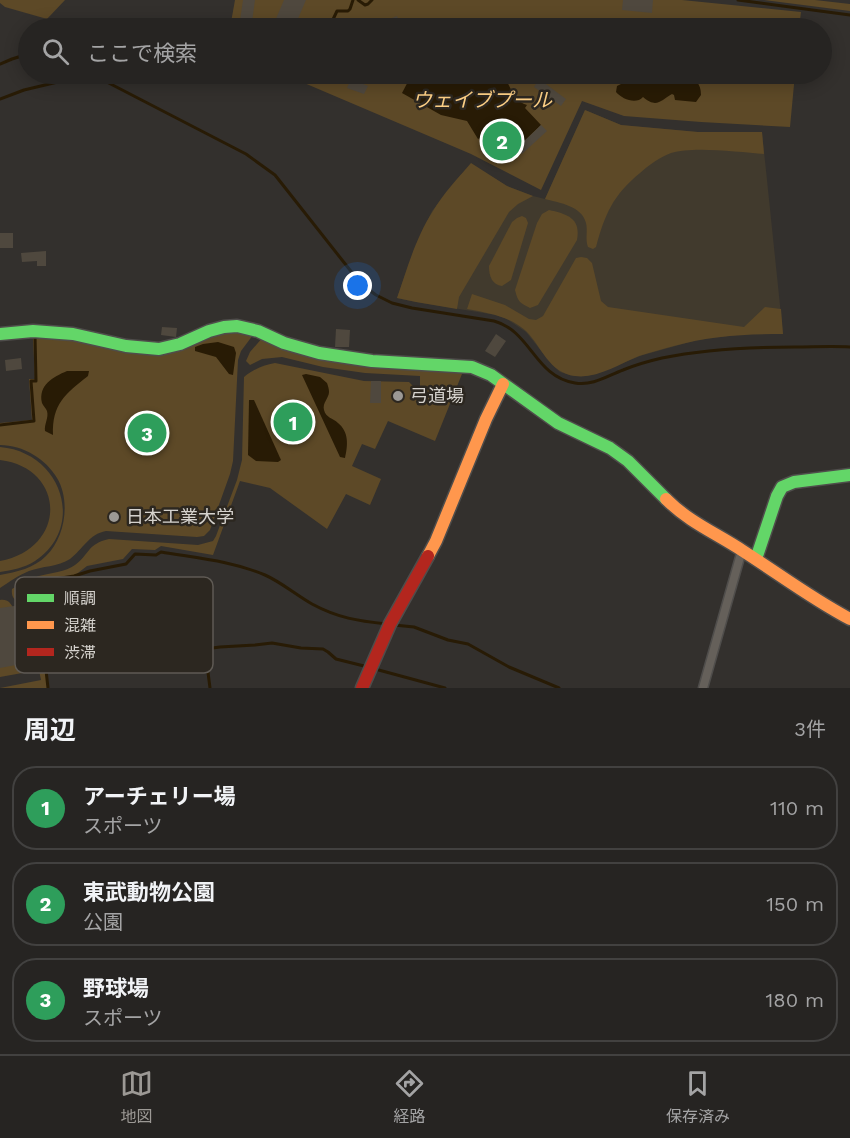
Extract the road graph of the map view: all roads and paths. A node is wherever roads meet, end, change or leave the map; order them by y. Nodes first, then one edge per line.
1 (0, 334) edge
2 (503, 384) junction
3 (850, 475) edge
4 (742, 550) junction
5 (756, 559) junction
6 (850, 619) edge
7 (362, 688) edge
8 (703, 688) edge

1 - 2 street
2 - 4 street
2 - 7 street
3 - 5 street
4 - 5 street
4 - 8 street
5 - 6 street

